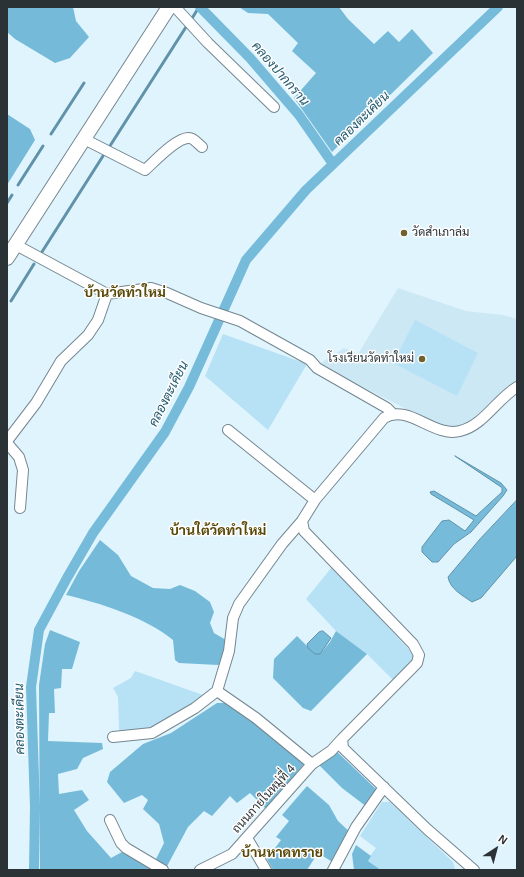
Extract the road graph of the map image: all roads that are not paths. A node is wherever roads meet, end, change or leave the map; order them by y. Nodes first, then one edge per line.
1 (168, 7) edge
2 (175, 7) edge
3 (274, 107) dead end
4 (84, 139) junction
5 (202, 147) dead end
6 (16, 245) junction
7 (7, 258) edge
8 (107, 294) junction
9 (517, 387) edge
10 (392, 413) junction
11 (228, 430) dead end
12 (7, 442) edge
13 (315, 500) junction
14 (20, 508) dead end
15 (302, 521) junction
16 (217, 691) junction
17 (113, 737) dead end
18 (342, 739) junction
19 (312, 764) junction
20 (384, 787) junction
21 (110, 820) dead end
22 (247, 838) junction
23 (163, 870) edge
24 (200, 870) edge
25 (266, 870) edge
26 (333, 870) edge
27 (474, 870) edge

1 - 4 main road
2 - 3 street
4 - 5 street
4 - 6 main road
6 - 7 main road
6 - 8 street
8 - 10 street
8 - 12 street
9 - 10 street
10 - 13 street
11 - 13 street
12 - 14 street
13 - 15 street
15 - 16 street
15 - 18 street, ถนนภายในหมู่ที่ 4
16 - 17 street
16 - 19 street
18 - 19 street, ถนนภายในหมู่ที่ 4
18 - 20 street
19 - 22 street, ถนนภายในหมู่ที่ 4
20 - 26 street
20 - 27 street
21 - 23 street
22 - 24 street, ถนนภายในหมู่ที่ 4
22 - 25 street

